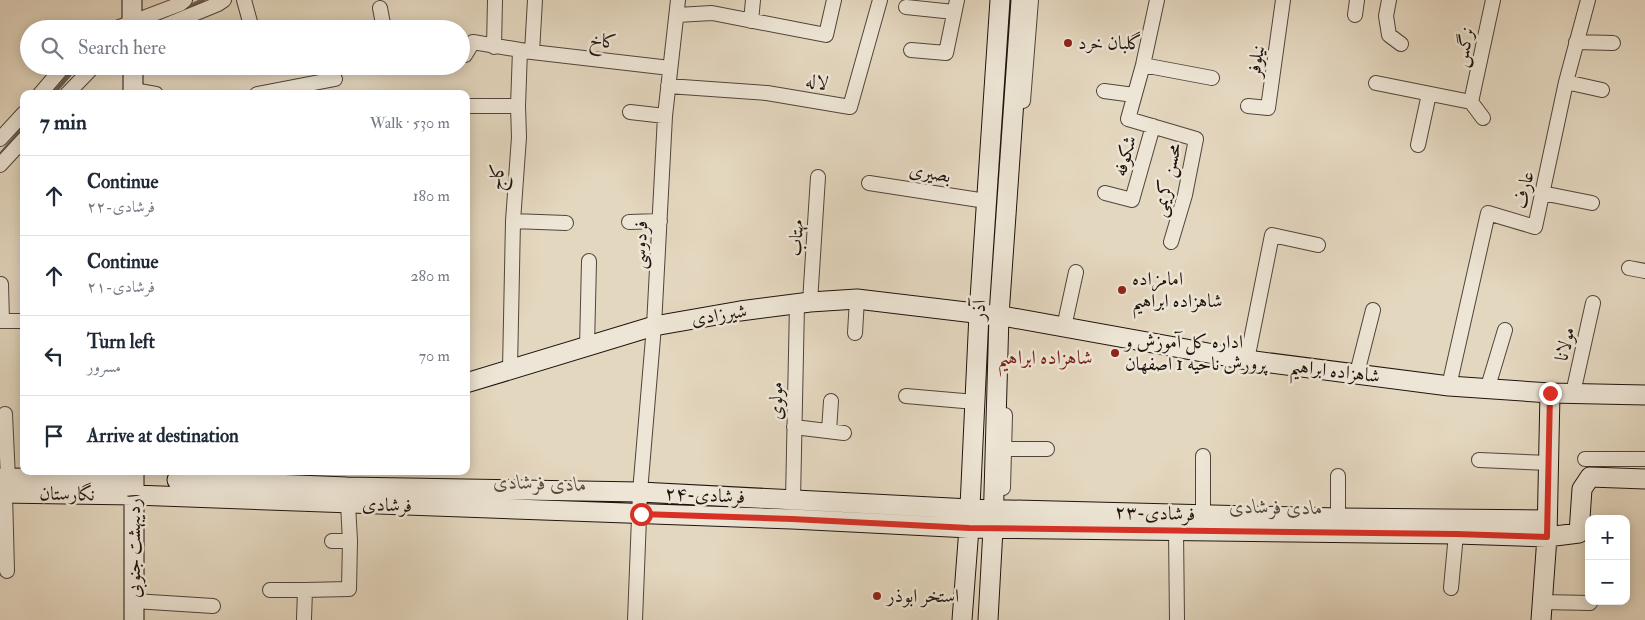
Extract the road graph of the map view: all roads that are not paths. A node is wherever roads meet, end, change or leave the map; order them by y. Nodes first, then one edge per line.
1 (132, 0) edge
2 (185, 0) edge
3 (224, 0) edge
4 (244, 0) edge
5 (495, 0) edge
6 (535, 0) edge
7 (678, 0) edge
8 (754, 0) edge
9 (834, 0) edge
10 (880, 0) edge
11 (1000, 0) edge
12 (1021, 0) edge
13 (1031, 0) edge
14 (1157, 0) edge
15 (1283, 0) edge
16 (1356, 0) edge
17 (1389, 0) edge
18 (1493, 0) edge
19 (1588, 0) edge
20 (956, 6) edge
21 (906, 7) dead end
22 (380, 8) dead end
23 (677, 14) junction
24 (1355, 15) dead end
25 (132, 20) edge
26 (143, 20) edge
27 (179, 20) edge
28 (250, 20) edge
29 (382, 20) edge
30 (751, 21) junction
31 (1576, 42) junction
32 (1613, 43) dead end
33 (1400, 44) dead end
34 (470, 46) edge
35 (494, 46) junction
36 (911, 50) dead end
37 (526, 51) junction
38 (1143, 65) junction
39 (670, 68) junction
40 (56, 75) edge
41 (86, 75) edge
42 (133, 75) edge
43 (1212, 78) dead end
44 (335, 79) dead end
45 (1566, 82) junction
46 (1376, 83) dead end
47 (668, 86) junction
48 (43, 90) edge
49 (72, 90) edge
50 (133, 90) edge
51 (279, 90) edge
52 (1602, 90) dead end
53 (1104, 91) dead end
54 (1429, 94) junction
55 (1134, 95) junction
56 (1471, 102) junction
57 (470, 106) edge
58 (518, 106) junction
59 (1248, 106) dead end
60 (630, 112) dead end
61 (665, 116) junction
62 (20, 117) edge
63 (1483, 118) dead end
64 (1017, 123) junction
65 (1153, 126) junction
66 (1, 138) edge
67 (19, 144) edge
68 (1418, 146) dead end
69 (0, 165) edge
70 (818, 177) dead end
71 (869, 182) dead end
72 (1105, 193) dead end
73 (1542, 193) junction
74 (986, 201) junction
75 (1592, 203) dead end
76 (513, 221) junction
77 (660, 221) junction
78 (629, 222) dead end
79 (566, 223) dead end
80 (1171, 242) dead end
81 (1318, 245) dead end
82 (589, 260) dead end
83 (1629, 268) dead end
84 (1645, 271) edge
85 (1076, 272) dead end
86 (1, 284) dead end
87 (857, 299) junction
88 (804, 303) junction
89 (1593, 304) dead end
90 (1373, 310) dead end
91 (979, 314) junction
92 (1003, 316) junction
93 (1, 321) edge
94 (20, 321) edge
95 (654, 326) junction
96 (1064, 327) junction
97 (1504, 330) dead end
98 (855, 333) dead end
99 (587, 347) junction
100 (1247, 360) junction
101 (510, 369) junction
102 (1357, 373) junction
103 (470, 382) edge
104 (1449, 386) junction
105 (1487, 390) junction
106 (1550, 393) junction
107 (1573, 393) junction
108 (1645, 395) edge
109 (906, 396) dead end
110 (1001, 396) junction
111 (831, 401) dead end
112 (975, 402) junction
113 (6, 414) dead end
114 (794, 428) junction
115 (829, 431) junction
116 (844, 433) dead end
117 (1005, 449) junction
118 (1047, 450) dead end
119 (1204, 456) dead end
120 (1585, 459) dead end
121 (1645, 459) edge
122 (1480, 460) dead end
123 (1549, 463) junction
124 (1338, 476) dead end
125 (1645, 479) edge
126 (177, 480) dead end
127 (134, 482) edge
128 (3, 485) edge
129 (640, 492) junction
130 (348, 496) junction
131 (793, 500) junction
132 (970, 509) junction
133 (998, 509) junction
134 (641, 514) junction
135 (1203, 514) junction
136 (1338, 518) junction
137 (969, 528) junction
138 (997, 529) junction
139 (1547, 529) junction
140 (1176, 531) junction
141 (1456, 534) junction
142 (332, 541) dead end
143 (350, 541) junction
144 (6, 571) dead end
145 (1451, 588) dead end
146 (270, 590) dead end
147 (305, 590) junction
148 (134, 601) junction
149 (1585, 604) edge
150 (213, 606) dead end
151 (1542, 611) edge
152 (304, 619) dead end
153 (134, 620) edge
154 (635, 620) edge
155 (962, 620) edge
156 (988, 620) edge
157 (995, 620) edge
158 (1177, 620) edge

1 - 25 street
2 - 26 street
3 - 27 street
4 - 28 street
5 - 35 street
6 - 37 street, کاج
7 - 23 street, فردوسی
8 - 30 street
9 - 30 street
10 - 47 street, لاله
11 - 74 street, آذر
12 - 64 street, آذر
13 - 64 street, آذر
14 - 38 street, محسن کریمی
15 - 59 street, نیلوفر
16 - 24 street
17 - 33 street
18 - 56 street, نرگس
19 - 31 street, عارف
20 - 21 street
20 - 36 street
22 - 29 street
23 - 30 street
23 - 39 street, فردوسی
31 - 32 street
31 - 45 street, عارف
34 - 35 street, کاخ
35 - 37 street, کاخ
37 - 39 street, کاخ
37 - 58 street, کاج
38 - 43 street
38 - 55 street, محسن کریمی
39 - 47 street, فردوسی
40 - 48 street
41 - 49 street
42 - 50 street
44 - 51 street
45 - 52 street
45 - 73 street, عارف
46 - 54 street
47 - 61 street, فردوسی
53 - 55 street
54 - 56 street
54 - 68 street
55 - 65 street, محسن کریمی
56 - 63 street
57 - 58 street
58 - 76 street, کاج
60 - 61 street
61 - 77 street, فردوسی
62 - 66 street
64 - 92 street, آذر
65 - 72 street, شکوفه
65 - 80 street, محسن کریمی
66 - 67 street
67 - 69 street
70 - 88 street, مهتاب
71 - 74 street, بصیری
73 - 75 street
73 - 104 street, عارف
74 - 91 street, آذر
76 - 79 street
76 - 101 street, کاج
77 - 78 street
77 - 95 street, فردوسی
81 - 100 street
82 - 99 street
83 - 84 street
85 - 96 street
86 - 93 street
87 - 88 street, شیرزادی
87 - 91 street, شیرزادی
87 - 98 street
88 - 95 street, شیرزادی
88 - 114 street, مولوی
89 - 107 street, مولانا
90 - 102 street
91 - 92 street, شیرزادی
91 - 112 street, آذر
92 - 96 street, شاهزاده ابراهیم
92 - 110 street, آذر
93 - 94 street
95 - 99 street, شیرزادی
95 - 129 street, فردوسی
96 - 100 street, شاهزاده ابراهیم
97 - 105 street
99 - 101 street, شیرزادی
100 - 102 street, شاهزاده ابراهیم
101 - 103 street, شیرزادی
102 - 104 street, شاهزاده ابراهیم
104 - 105 street, شاهزاده ابراهیم
105 - 106 street, شاهزاده ابراهیم
106 - 107 street, شاهزاده ابراهیم
106 - 123 street
107 - 108 street, شاهزاده ابراهیم
109 - 112 street
110 - 117 street, آذر
110 - 133 street, آذر
111 - 115 street
112 - 132 street, آذر
113 - 128 street
114 - 115 street
114 - 131 street, مولوی
115 - 116 street
117 - 118 street
117 - 133 street, آذر
119 - 135 street
120 - 121 street
122 - 123 street
123 - 139 street
124 - 136 street
125 - 139 street
126 - 130 street, فرشادی
127 - 128 street, نگارستان
127 - 130 street, فرشادی
127 - 148 street, اردیبهشت جنوبی
128 - 144 street
129 - 130 street, ۲۴-فرشادی
129 - 131 street, ۲۴-فرشادی
129 - 134 street, فردوسی
130 - 134 street, فرشادی
130 - 143 street
131 - 132 street, ۲۴-فرشادی
132 - 133 street, ۲۴-فرشادی
132 - 137 street, آذر
133 - 135 street, ۲۳-فرشادی
133 - 138 street, آذر
134 - 137 street, فرشادی
134 - 154 street
135 - 136 street, ۲۳-فرشادی
136 - 139 street, ۲۳-فرشادی
137 - 138 street, فرشادی
137 - 155 street, آذر
138 - 140 street, فرشادی
138 - 156 street, آذر
138 - 157 street, آذر
139 - 141 street, فرشادی
139 - 151 street
140 - 141 street, فرشادی
140 - 158 street
141 - 145 street
142 - 143 street
143 - 147 street
146 - 147 street
147 - 152 street
148 - 150 street
148 - 153 street, اردیبهشت جنوبی
149 - 151 street

